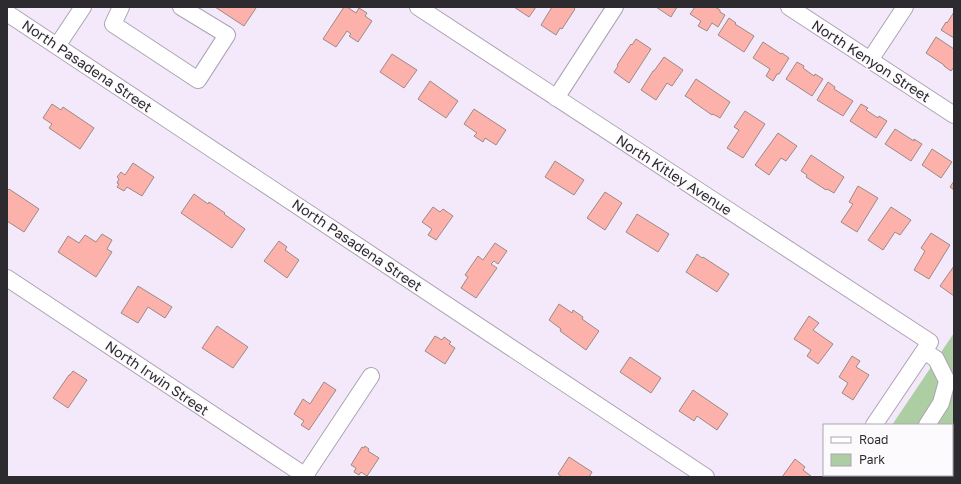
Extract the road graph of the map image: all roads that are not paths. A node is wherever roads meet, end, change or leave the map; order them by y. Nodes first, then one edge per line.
1 (83, 7) edge
2 (121, 7) edge
3 (181, 7) edge
4 (418, 7) edge
5 (615, 7) edge
6 (789, 7) edge
7 (905, 7) edge
8 (7, 13) edge
9 (58, 46) junction
10 (870, 60) junction
11 (556, 98) junction
12 (954, 115) edge
13 (7, 278) edge
14 (927, 347) junction
15 (371, 376) dead end
16 (875, 424) edge
17 (928, 424) edge
18 (305, 477) edge
19 (706, 477) edge

1 - 9 street
2 - 3 street
4 - 11 street, North Kitley Avenue
5 - 11 street
6 - 10 street, North Kenyon Street
7 - 10 street
8 - 9 street, North Pasadena Street
9 - 19 street, North Pasadena Street
10 - 12 street, North Kenyon Street
11 - 14 street, North Kitley Avenue
13 - 18 street, North Irwin Street
14 - 16 street
14 - 17 street, North Kitley Avenue
15 - 18 street

